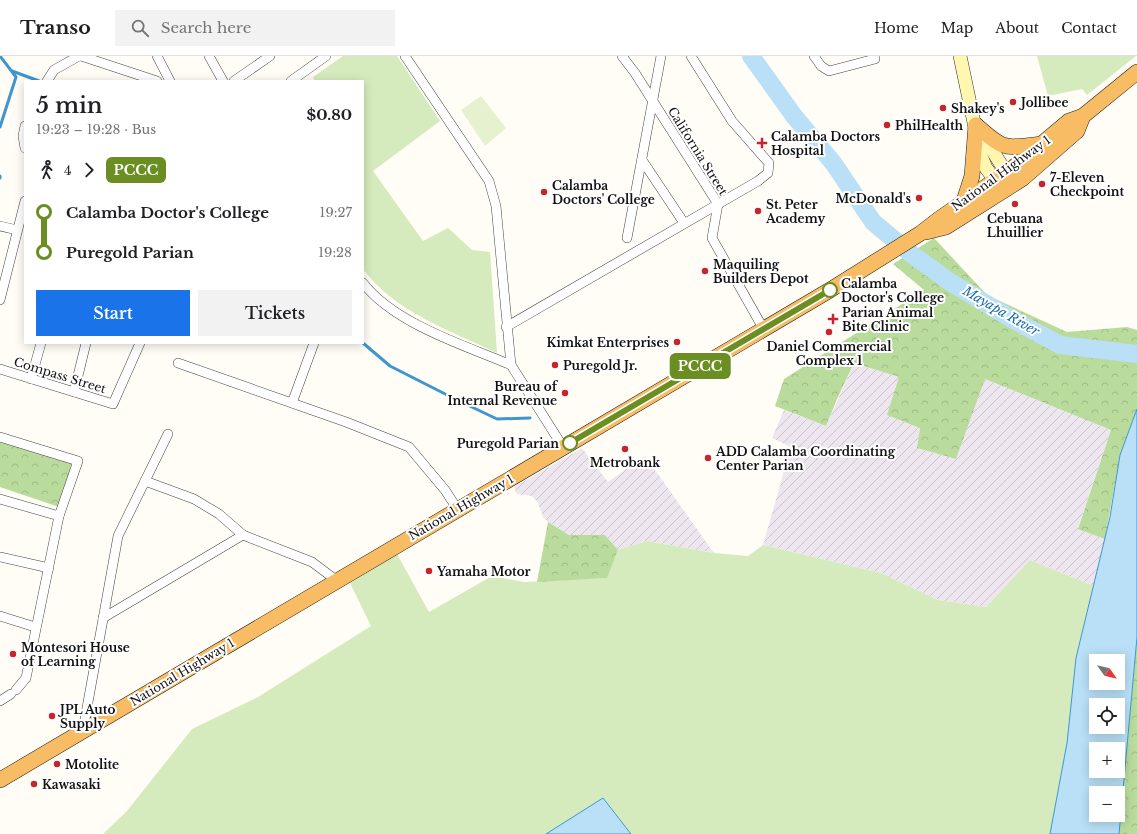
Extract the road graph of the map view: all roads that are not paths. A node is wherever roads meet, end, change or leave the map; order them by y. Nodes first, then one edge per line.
1 (80, 56) edge
2 (157, 56) edge
3 (210, 56) edge
4 (326, 56) edge
5 (405, 56) edge
6 (622, 56) edge
7 (661, 56) edge
8 (691, 56) edge
9 (814, 56) edge
10 (874, 56) edge
11 (960, 56) edge
12 (267, 57) edge
13 (1137, 72) edge
14 (48, 80) edge
15 (153, 80) edge
16 (169, 80) edge
17 (222, 80) edge
18 (235, 80) edge
19 (292, 80) edge
20 (653, 102) junction
21 (1083, 116) junction
22 (976, 125) junction
23 (1042, 144) junction
24 (642, 160) junction
25 (1005, 182) junction
26 (964, 201) junction
27 (718, 204) junction
28 (24, 206) edge
29 (684, 223) junction
30 (0, 226) edge
31 (17, 230) junction
32 (921, 233) junction
33 (627, 238) dead end
34 (364, 284) edge
35 (0, 300) edge
36 (506, 327) junction
37 (763, 328) junction
38 (41, 344) edge
39 (86, 344) edge
40 (140, 344) edge
41 (314, 344) edge
42 (178, 363) dead end
43 (511, 365) junction
44 (0, 369) edge
45 (31, 379) junction
46 (74, 392) junction
47 (292, 403) junction
48 (168, 434) dead end
49 (0, 437) edge
50 (563, 447) junction
51 (144, 481) junction
52 (0, 498) edge
53 (458, 510) junction
54 (59, 516) junction
55 (243, 535) junction
56 (0, 557) edge
57 (49, 568) junction
58 (336, 580) junction
59 (0, 616) edge
60 (103, 618) junction
61 (35, 627) junction
62 (0, 701) edge
63 (83, 730) junction
64 (0, 780) edge

1 - 14 street
1 - 15 street
2 - 16 street
3 - 17 street
4 - 19 street
5 - 36 street
6 - 20 street, California Street
7 - 20 street
8 - 27 street
9 - 10 street
11 - 22 main road
12 - 18 street
13 - 21 highway, National Highway 1
20 - 24 street
20 - 27 street, California Street
21 - 23 highway, National Highway 1
21 - 25 highway, National Highway 1
22 - 23 highway
22 - 25 main road
22 - 26 highway
23 - 25 highway, National Highway 1
24 - 29 street
24 - 33 street
25 - 26 highway, National Highway 1
25 - 32 highway, National Highway 1
26 - 32 highway, National Highway 1
27 - 29 street
27 - 37 street, California Street
28 - 31 street
29 - 36 street
30 - 31 street
31 - 35 street
32 - 37 highway, National Highway 1
34 - 43 street
36 - 43 street
37 - 50 highway, National Highway 1
38 - 45 street
39 - 46 street
40 - 46 street, Compass Street
41 - 47 street
42 - 47 street
43 - 50 street
44 - 45 street, Compass Street
45 - 46 street, Compass Street
47 - 53 street
48 - 51 street
49 - 54 street
50 - 53 highway, National Highway 1
51 - 55 street
51 - 60 street
52 - 54 street
53 - 58 highway, National Highway 1
54 - 57 street
55 - 58 street
55 - 60 street
56 - 57 street
57 - 61 street
58 - 63 highway, National Highway 1
59 - 61 street
60 - 63 street
61 - 62 street
63 - 64 highway, National Highway 1

